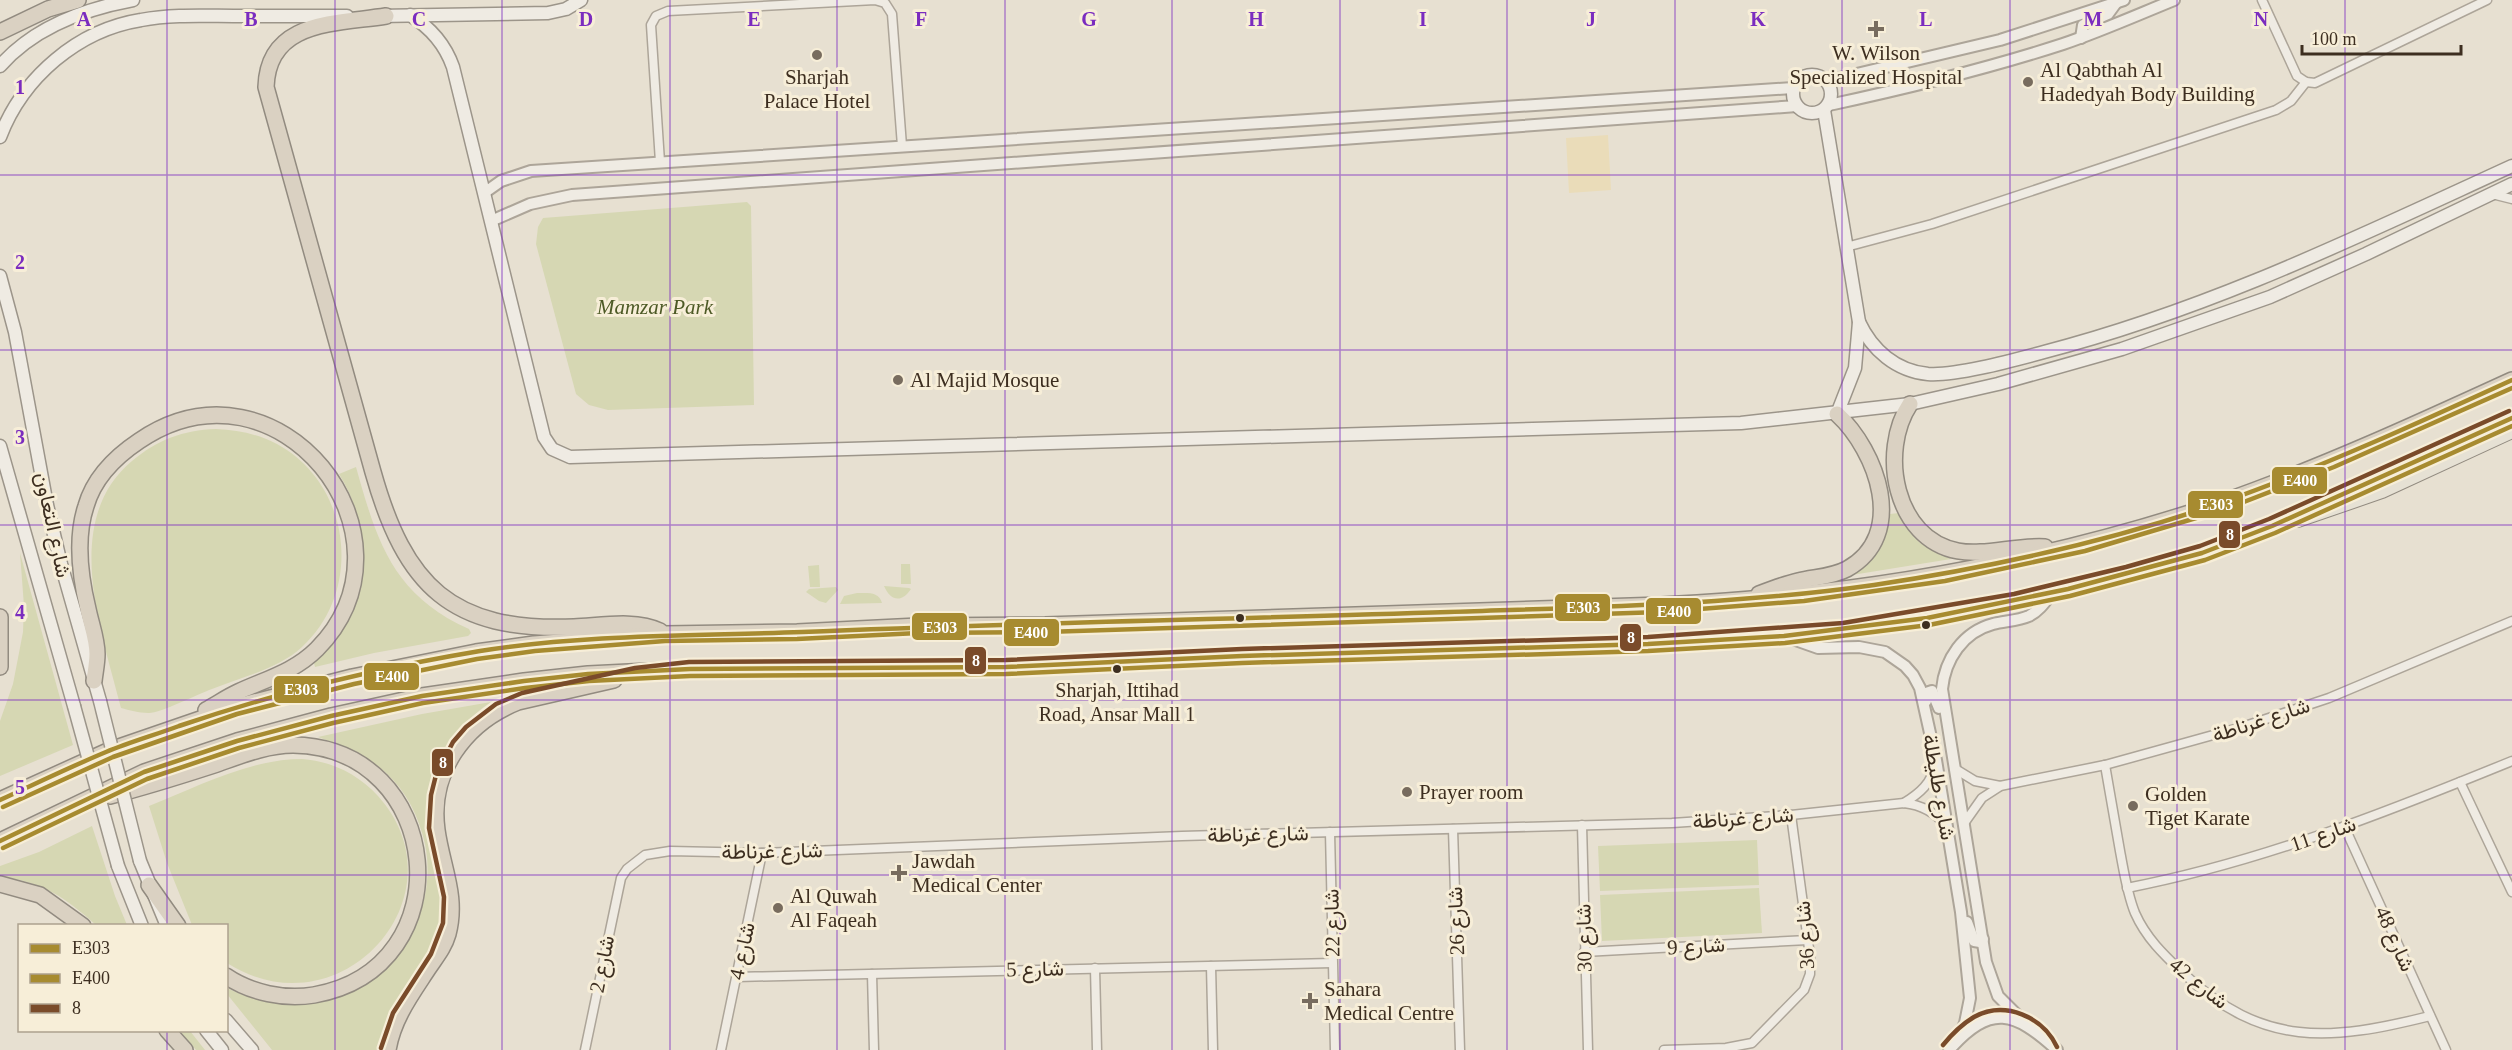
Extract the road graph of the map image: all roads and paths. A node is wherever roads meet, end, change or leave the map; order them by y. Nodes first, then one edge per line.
1 (78, 0) edge
2 (133, 0) edge
3 (581, 0) edge
4 (2174, 0) edge
5 (2262, 0) edge
6 (2487, 0) edge
7 (2120, 1) edge
8 (410, 15) junction
9 (386, 16) junction
10 (0, 32) edge
11 (2081, 38) junction
12 (0, 66) edge
13 (1827, 81) junction
14 (2306, 82) junction
15 (1793, 88) junction
16 (1797, 106) junction
17 (1826, 107) junction
18 (0, 137) edge
19 (902, 146) junction
20 (660, 162) junction
21 (2512, 166) edge
22 (2512, 184) edge
23 (484, 193) junction
24 (2492, 194) junction
25 (2512, 199) edge
26 (491, 221) junction
27 (1846, 246) junction
28 (0, 276) edge
29 (1859, 322) junction
30 (2512, 380) edge
31 (1910, 404) junction
32 (1837, 414) junction
33 (2512, 418) edge
34 (2512, 431) edge
35 (0, 446) edge
36 (2272, 526) junction
37 (2060, 549) junction
38 (2052, 593) junction
39 (1748, 601) junction
40 (0, 617) edge
41 (2512, 622) edge
42 (665, 634) junction
43 (1784, 636) junction
44 (0, 667) edge
45 (653, 671) junction
46 (94, 681) junction
47 (1925, 710) junction
48 (1945, 715) junction
49 (178, 726) junction
50 (1936, 760) junction
51 (2512, 761) edge
52 (2105, 765) junction
53 (1957, 770) junction
54 (2460, 782) junction
55 (2000, 786) junction
56 (0, 800) edge
57 (1904, 803) junction
58 (69, 806) junction
59 (1791, 815) junction
60 (1965, 822) junction
61 (1582, 825) junction
62 (1946, 827) junction
63 (2345, 828) junction
64 (1453, 829) junction
65 (1330, 832) junction
66 (0, 841) edge
67 (762, 853) junction
68 (621, 878) joint
69 (0, 884) edge
70 (149, 885) junction
71 (2127, 888) junction
72 (2512, 892) edge
73 (1961, 912) junction
74 (80, 924) edge
75 (141, 924) edge
76 (166, 924) edge
77 (177, 924) edge
78 (1983, 939) junction
79 (1808, 940) junction
80 (1584, 952) junction
81 (1332, 963) junction
82 (1211, 966) junction
83 (1095, 968) junction
84 (872, 974) junction
85 (228, 977) edge
86 (737, 977) junction
87 (2430, 1016) junction
88 (228, 1022) edge
89 (2025, 1023) junction
90 (169, 1032) edge
91 (208, 1032) edge
92 (2048, 1045) edge
93 (1952, 1047) edge
94 (185, 1050) edge
95 (222, 1050) edge
96 (252, 1050) edge
97 (387, 1050) edge
98 (585, 1050) edge
99 (721, 1050) edge
100 (874, 1050) edge
101 (1097, 1050) edge
102 (1213, 1050) edge
103 (1335, 1050) edge
104 (1460, 1050) edge
105 (1588, 1050) edge
106 (1664, 1050) edge
107 (2057, 1050) edge
108 (2445, 1050) edge

1 - 10 highway
2 - 12 main road
3 - 8 main road
4 - 11 street
5 - 14 street
6 - 14 street
7 - 11 street
7 - 13 street
8 - 9 main road
8 - 23 main road
9 - 18 main road
9 - 42 highway
11 - 17 street
13 - 15 main road
13 - 17 main road
14 - 27 street
15 - 16 main road
15 - 19 street
16 - 17 main road
16 - 26 street
17 - 27 main road
19 - 20 street
19 - 20 street
20 - 23 street
21 - 29 main road
22 - 24 main road
23 - 26 main road
24 - 25 street
24 - 31 main road
26 - 32 main road
27 - 29 main road
28 - 46 main road, شارع التعاون
29 - 32 main road
30 - 37 highway
31 - 32 main road
31 - 37 highway
32 - 39 highway
33 - 36 highway
34 - 36 main road
35 - 75 main road, شارع التعاون, bridge
36 - 38 highway
37 - 39 highway
38 - 43 highway
38 - 48 street, شارع طليطلة
39 - 42 highway
40 - 44 highway
41 - 52 street, شارع غرناطة
42 - 49 highway
43 - 45 highway
43 - 47 street, شارع طليطلة
45 - 58 highway
45 - 97 highway
46 - 49 highway
46 - 70 main road, شارع التعاون, bridge
47 - 48 street
47 - 50 street, شارع طليطلة
48 - 53 street, شارع طليطلة
49 - 56 highway
50 - 57 street
50 - 62 street, شارع طليطلة
51 - 54 street, شارع 11
52 - 55 street, شارع غرناطة
52 - 71 street, شارع 42
53 - 55 street, شارع غرناطة
53 - 60 street, شارع طليطلة
54 - 63 street, شارع 11
54 - 72 street
55 - 60 street, شارع غرناطة
57 - 59 street, شارع غرناطة
57 - 62 street, شارع غرناطة
58 - 66 highway
58 - 85 highway
59 - 61 street, شارع غرناطة
59 - 79 street, شارع 36
60 - 78 street, شارع طليطلة
61 - 64 street, شارع غرناطة
61 - 80 street, شارع 30
62 - 73 street, شارع طليطلة
63 - 71 street, شارع 11
63 - 87 street, شارع 48
64 - 65 street, شارع غرناطة
64 - 104 street, شارع 26
65 - 67 street, شارع غرناطة
65 - 81 street, شارع 22
67 - 68 street, شارع غرناطة
67 - 86 street, شارع 4
68 - 98 street, شارع 2
69 - 74 highway
70 - 76 main road, شارع التعاون
70 - 77 highway
71 - 87 street, شارع 42
73 - 78 street
73 - 93 street, شارع طليطلة
78 - 89 street, شارع طليطلة
79 - 80 street, شارع 9
79 - 106 street, شارع 36
80 - 105 street, شارع 30
81 - 82 street, شارع 5
81 - 103 street, شارع 22
82 - 83 street, شارع 5
82 - 102 street
83 - 84 street, شارع 5
83 - 101 street
84 - 86 street, شارع 5
84 - 100 street
86 - 99 street, شارع 4
87 - 108 street, شارع 48
88 - 96 main road
89 - 92 street, شارع طليطلة
89 - 93 street
90 - 94 highway
91 - 95 main road
92 - 107 street, شارع طليطلة

